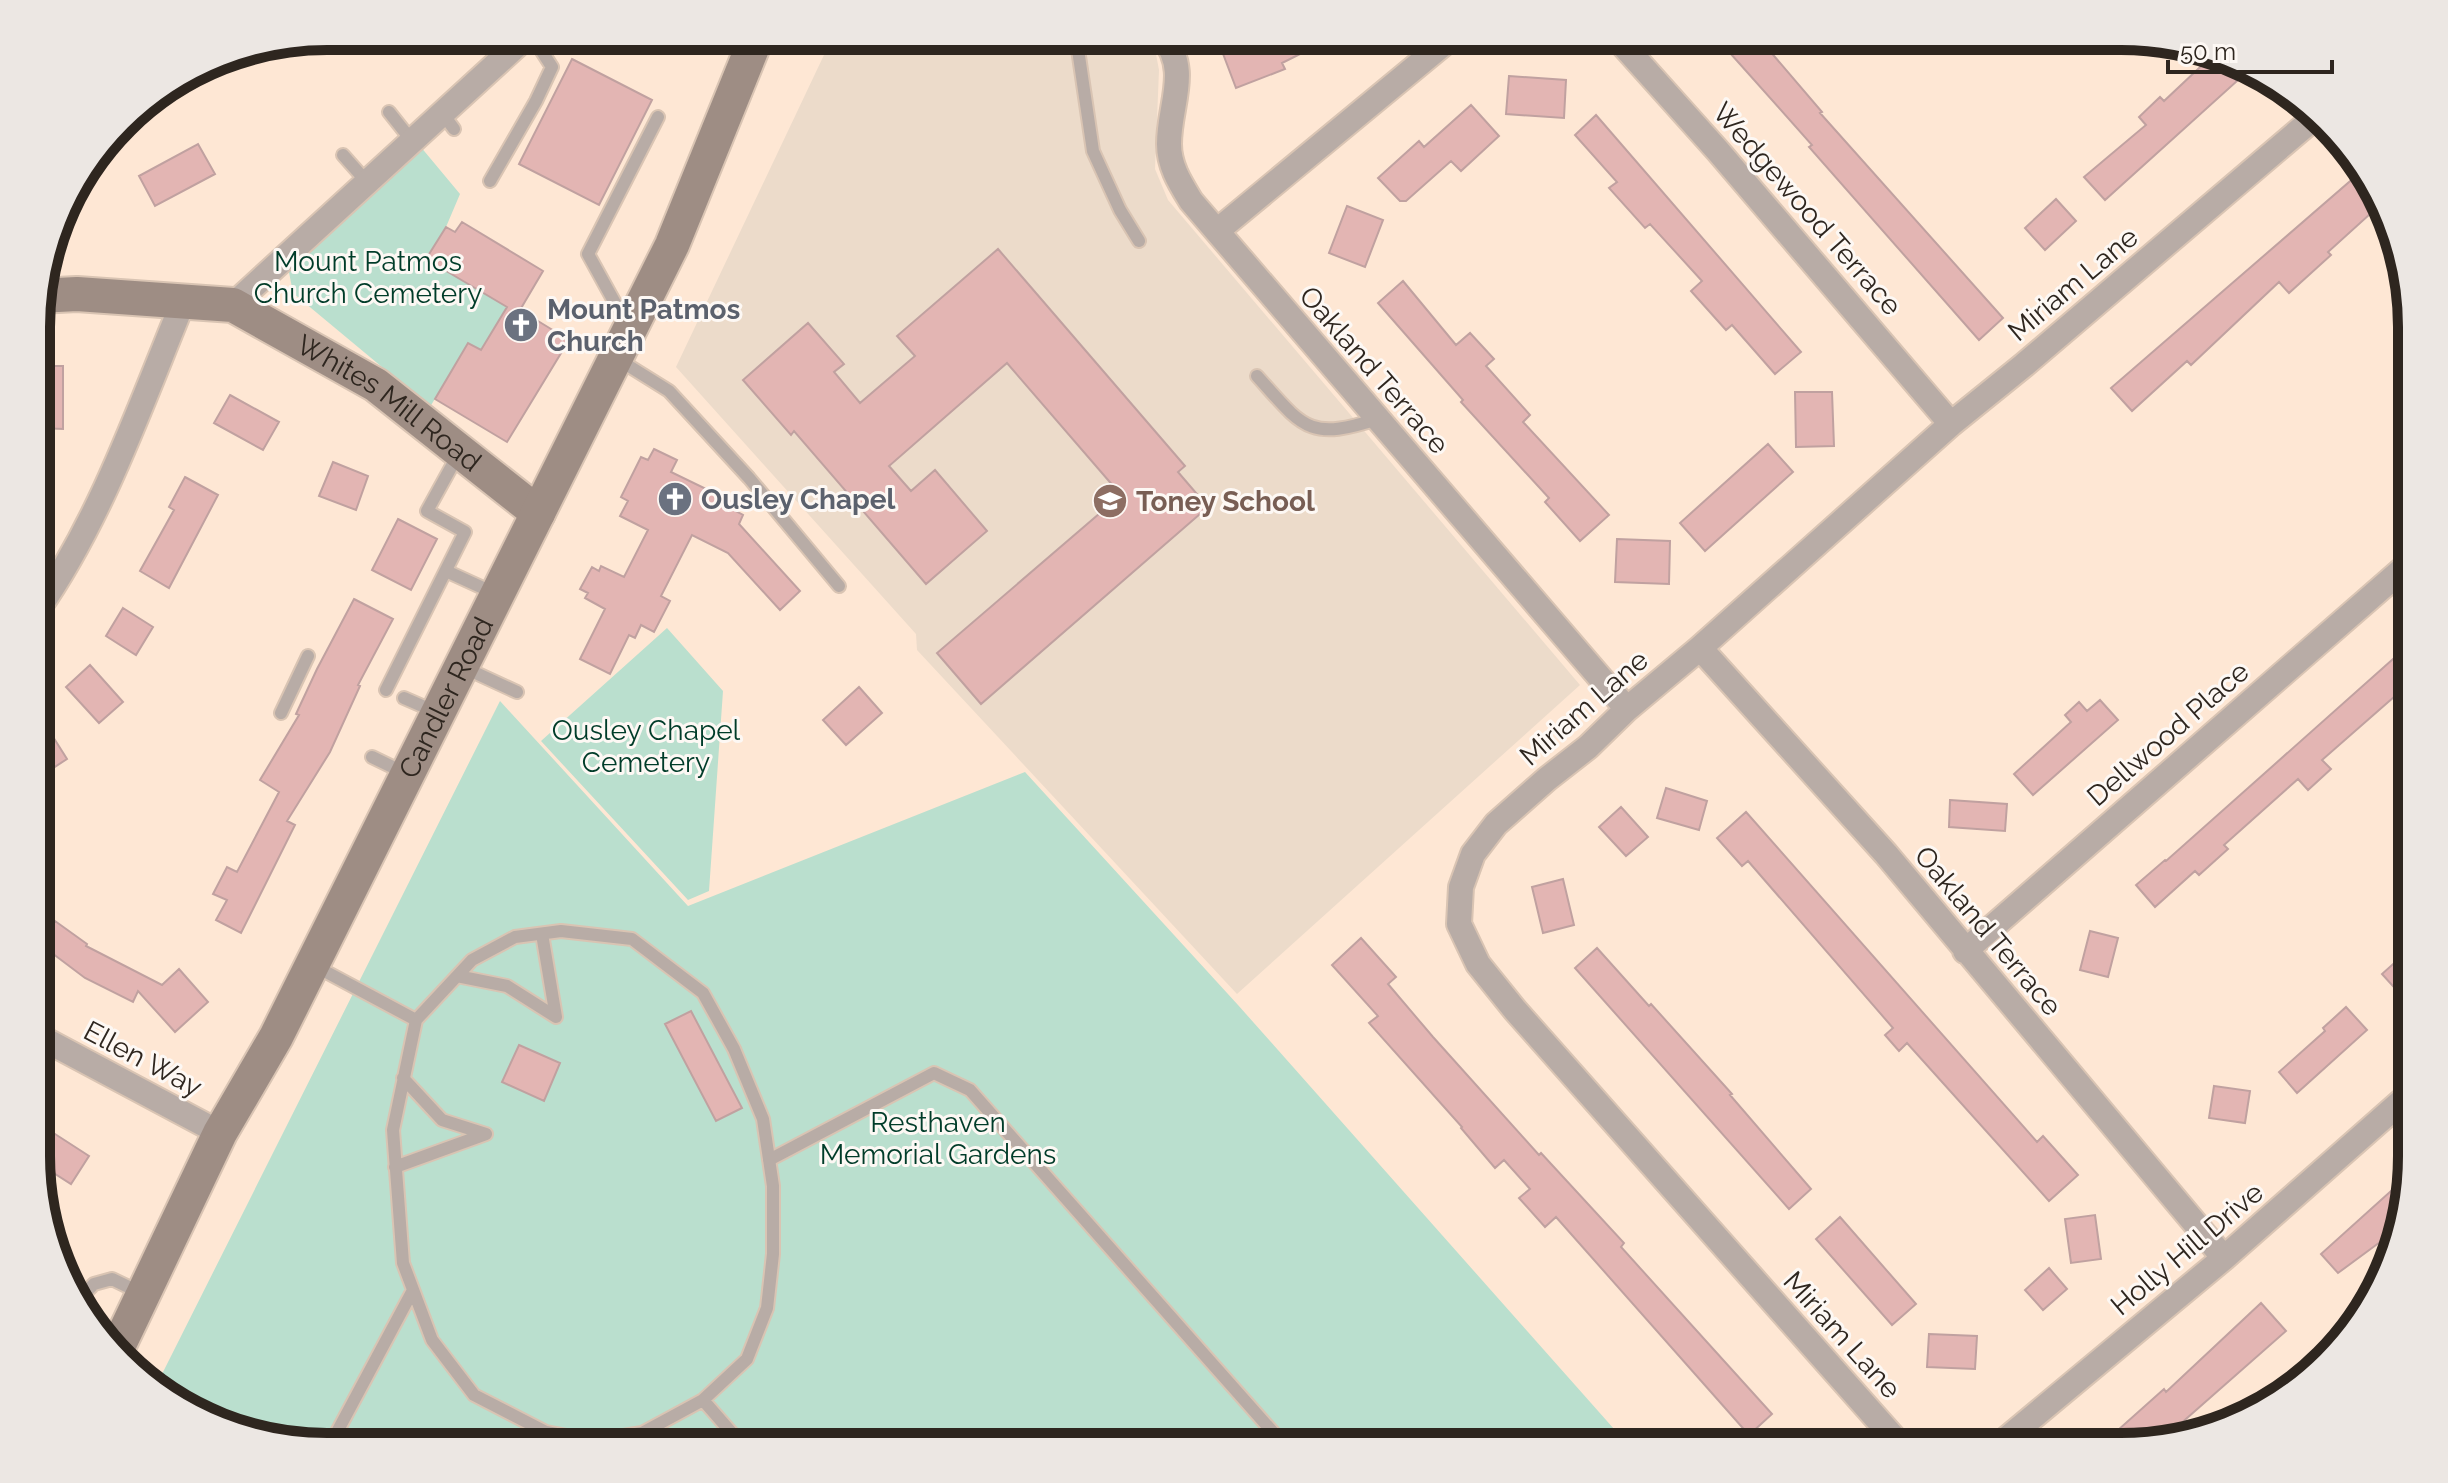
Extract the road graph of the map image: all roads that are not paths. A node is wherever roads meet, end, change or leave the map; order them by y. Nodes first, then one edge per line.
1 (516, 50) edge
2 (539, 50) edge
3 (751, 50) edge
4 (1078, 50) edge
5 (1172, 50) edge
6 (1436, 50) edge
7 (1628, 50) edge
8 (389, 112) dead end
9 (658, 117) dead end
10 (2308, 123) edge
11 (412, 141) junction
12 (343, 155) dead end
13 (366, 181) junction
14 (490, 181) dead end
15 (1217, 231) junction
16 (1139, 241) dead end
17 (52, 295) edge
18 (183, 302) junction
19 (233, 305) junction
20 (623, 343) junction
21 (1257, 376) dead end
22 (1377, 419) junction
23 (1951, 424) junction
24 (461, 450) junction
25 (538, 513) junction
26 (446, 571) junction
27 (2397, 574) edge
28 (839, 586) dead end
29 (50, 592) edge
30 (498, 595) junction
31 (1700, 648) junction
32 (308, 656) dead end
33 (462, 666) junction
34 (386, 690) dead end
35 (517, 692) dead end
36 (404, 698) dead end
37 (1627, 709) junction
38 (281, 713) dead end
39 (439, 713) junction
40 (372, 757) dead end
41 (409, 775) junction
42 (542, 934) junction
43 (1965, 951) junction
44 (312, 965) junction
45 (457, 976) junction
46 (416, 1020) junction
47 (50, 1042) edge
48 (403, 1078) junction
49 (2397, 1105) edge
50 (220, 1133) junction
51 (769, 1160) junction
52 (395, 1167) junction
53 (2224, 1258) junction
54 (413, 1290) junction
55 (86, 1292) edge
56 (143, 1294) junction
57 (121, 1341) edge
58 (703, 1400) junction
59 (1273, 1432) edge
60 (1889, 1432) edge
61 (2015, 1432) edge
62 (336, 1433) edge
63 (551, 1433) edge
64 (642, 1433) edge
65 (732, 1433) edge

1 - 11 street
2 - 14 lane
3 - 20 main road, Candler Road
4 - 16 lane
5 - 15 street, Oakland Terrace
6 - 15 street
7 - 23 street, Wedgewood Terrace
8 - 11 lane
9 - 20 lane
10 - 23 street, Miriam Lane
11 - 13 street
12 - 13 lane
13 - 19 street
15 - 22 street, Oakland Terrace
17 - 18 main road, Whites Mill Road
18 - 19 main road, Whites Mill Road
18 - 29 street
19 - 24 main road, Whites Mill Road
20 - 25 main road, Candler Road
20 - 28 lane
21 - 22 lane
22 - 37 street, Oakland Terrace
23 - 31 street, Miriam Lane
24 - 25 main road, Whites Mill Road
24 - 26 lane
25 - 30 main road, Candler Road
26 - 30 lane
26 - 34 lane
27 - 43 street, Dellwood Place
30 - 33 main road, Candler Road
31 - 37 street, Miriam Lane
31 - 43 street, Oakland Terrace
32 - 38 lane
33 - 35 lane
33 - 39 main road, Candler Road
36 - 39 lane
37 - 60 street, Miriam Lane
39 - 41 main road, Candler Road
40 - 41 lane
41 - 44 main road, Candler Road
42 - 45 lane
42 - 45 lane
42 - 51 lane
43 - 53 street, Oakland Terrace
44 - 46 lane
44 - 50 main road, Candler Road
45 - 46 lane
46 - 48 lane
47 - 50 street, Ellen Way
48 - 52 lane
48 - 52 lane
49 - 53 street, Holly Hill Drive
50 - 56 main road, Candler Road
51 - 58 lane
51 - 59 lane
52 - 54 lane
53 - 61 street, Holly Hill Drive
54 - 62 lane
54 - 63 lane
55 - 56 lane
56 - 57 main road, Candler Road
58 - 64 lane
58 - 65 lane

